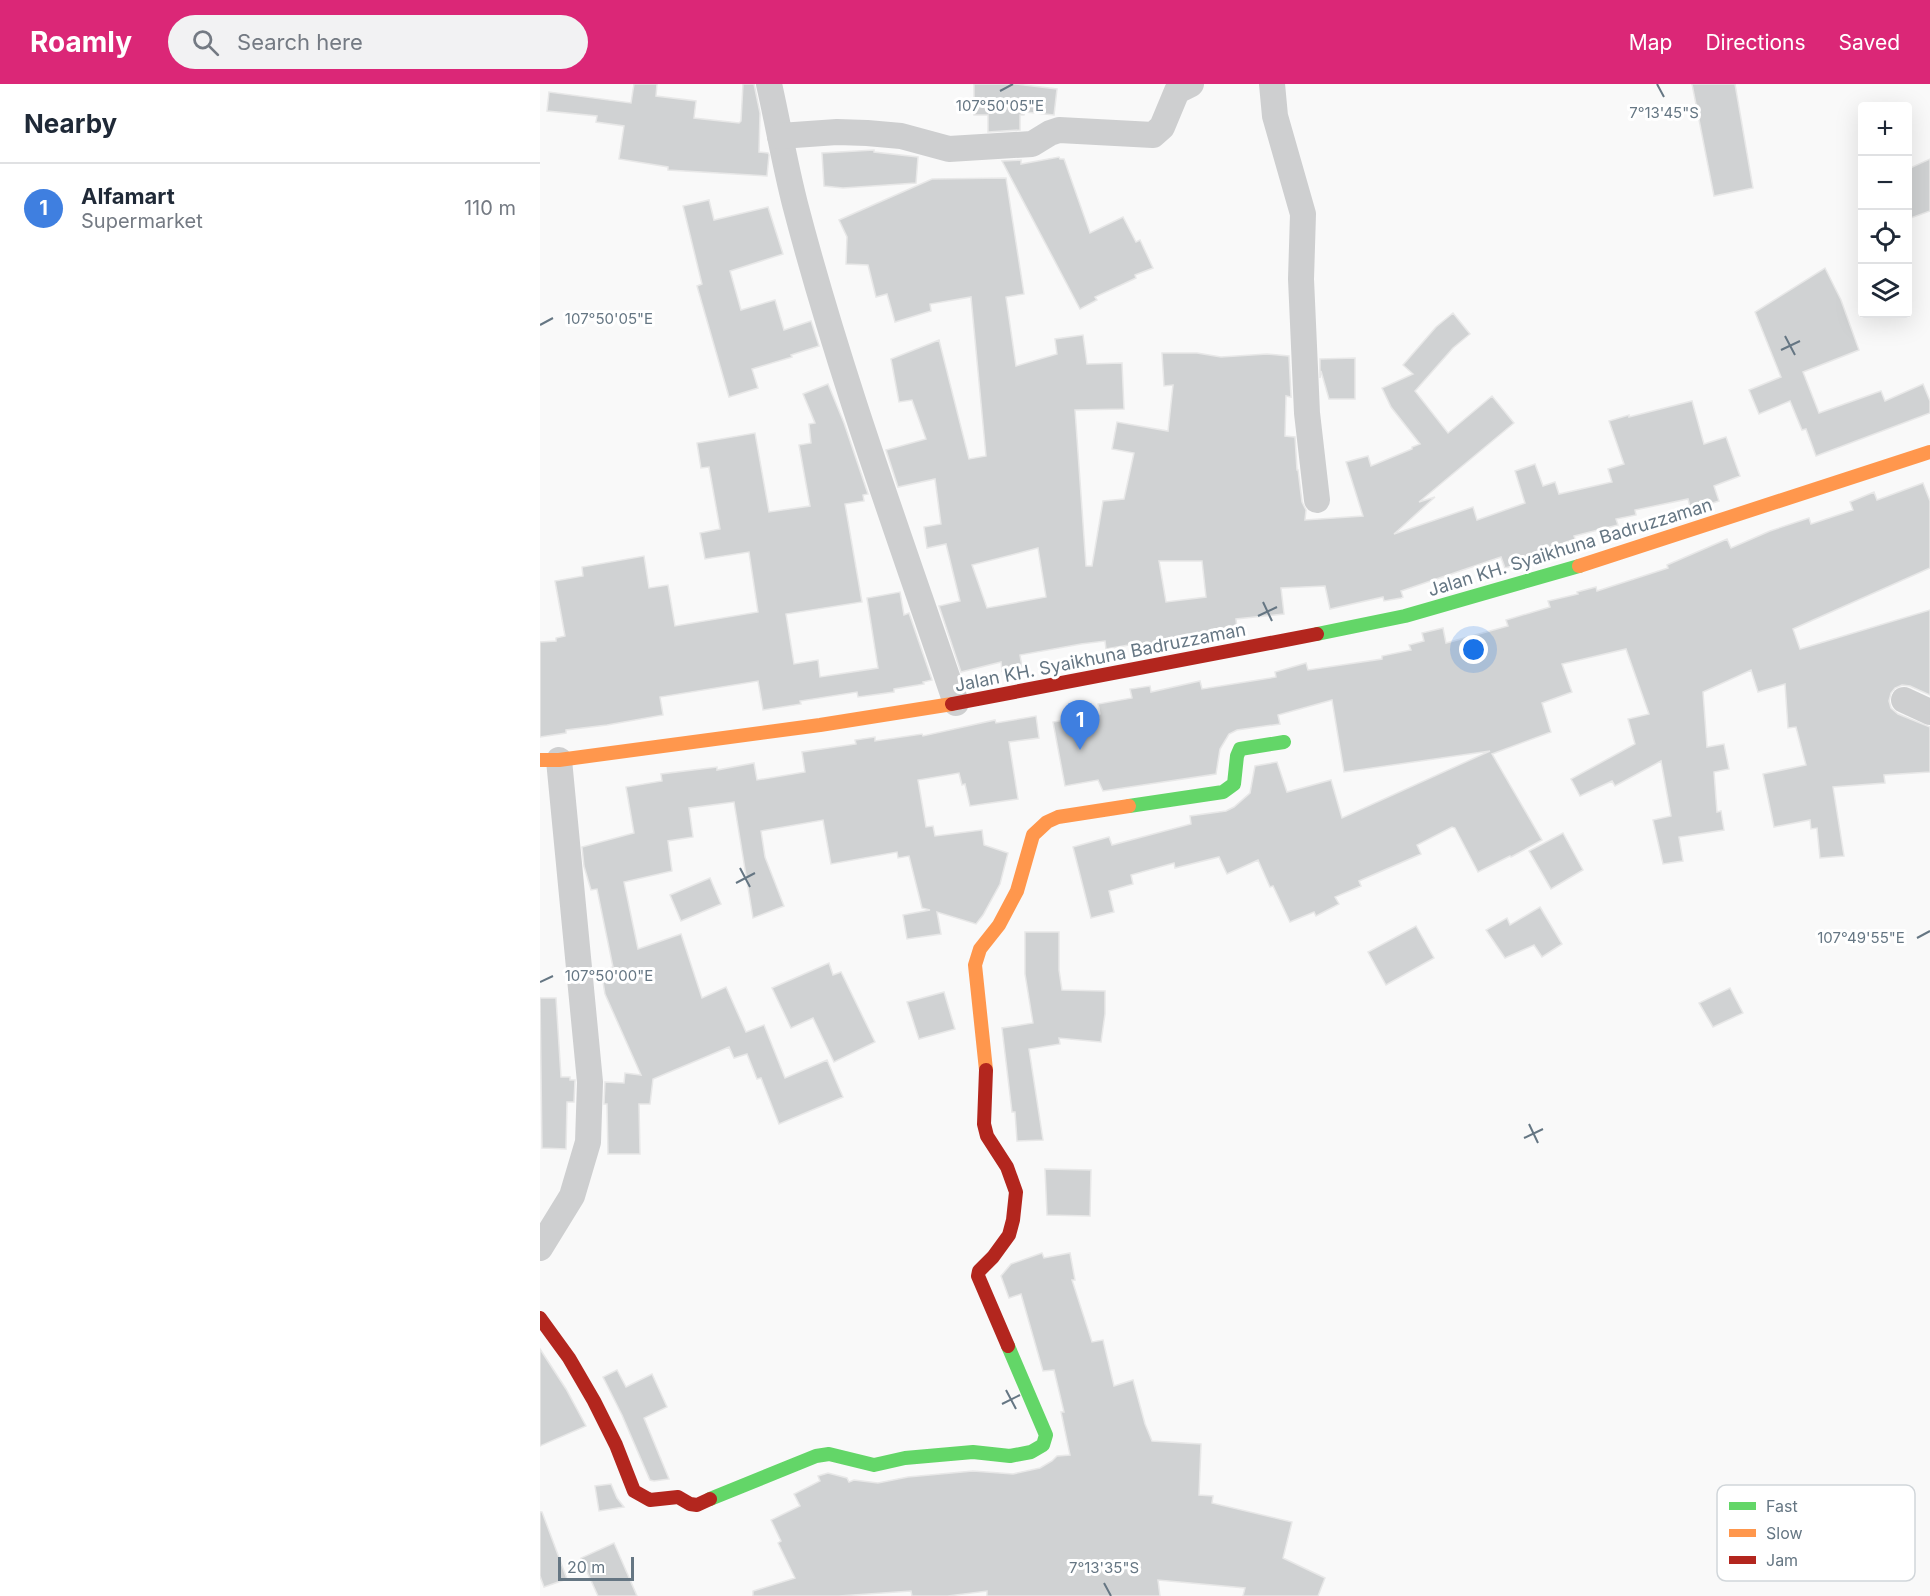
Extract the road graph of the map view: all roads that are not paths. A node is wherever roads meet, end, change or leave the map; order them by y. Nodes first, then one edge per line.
1 (769, 84) edge
2 (1191, 84) edge
3 (1272, 84) edge
4 (780, 136) junction
5 (1930, 452) edge
6 (1317, 500) dead end
7 (1904, 700) dead end
8 (956, 703) junction
9 (1930, 712) edge
10 (1284, 742) dead end
11 (549, 760) edge
12 (540, 1248) edge
13 (540, 1318) edge

1 - 4 street
2 - 4 street
3 - 6 street
4 - 8 street
5 - 8 street, Jalan KH. Syaikhuna Badruzzaman
7 - 9 street
8 - 11 street, Jalan KH. Syaikhuna Badruzzaman
10 - 13 street
11 - 12 street

